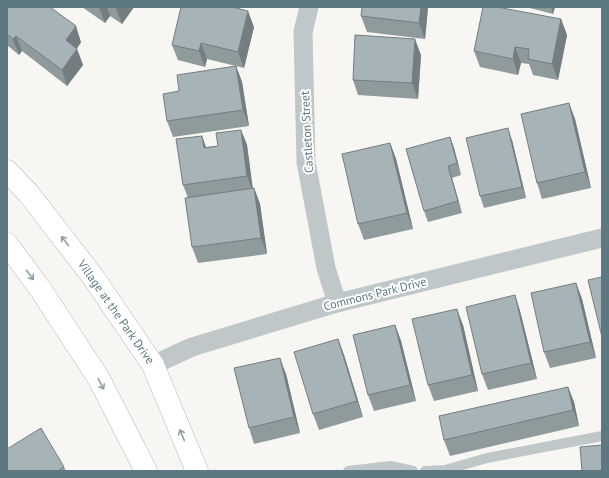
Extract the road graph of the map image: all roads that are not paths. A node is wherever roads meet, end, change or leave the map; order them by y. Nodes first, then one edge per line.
1 (309, 7) edge
2 (7, 171) edge
3 (602, 238) edge
4 (7, 244) edge
5 (337, 303) junction
6 (153, 365) junction
7 (602, 436) edge
8 (146, 471) edge
9 (197, 471) edge
10 (348, 471) edge
11 (414, 471) edge
12 (425, 471) edge

1 - 5 street, Castleton Street
6 -> 2 street, Village at the Park Drive
3 - 5 street, Commons Park Drive
4 -> 8 street
5 - 6 street, Commons Park Drive
9 -> 6 street, Village at the Park Drive
7 - 12 lane
10 - 11 lane

